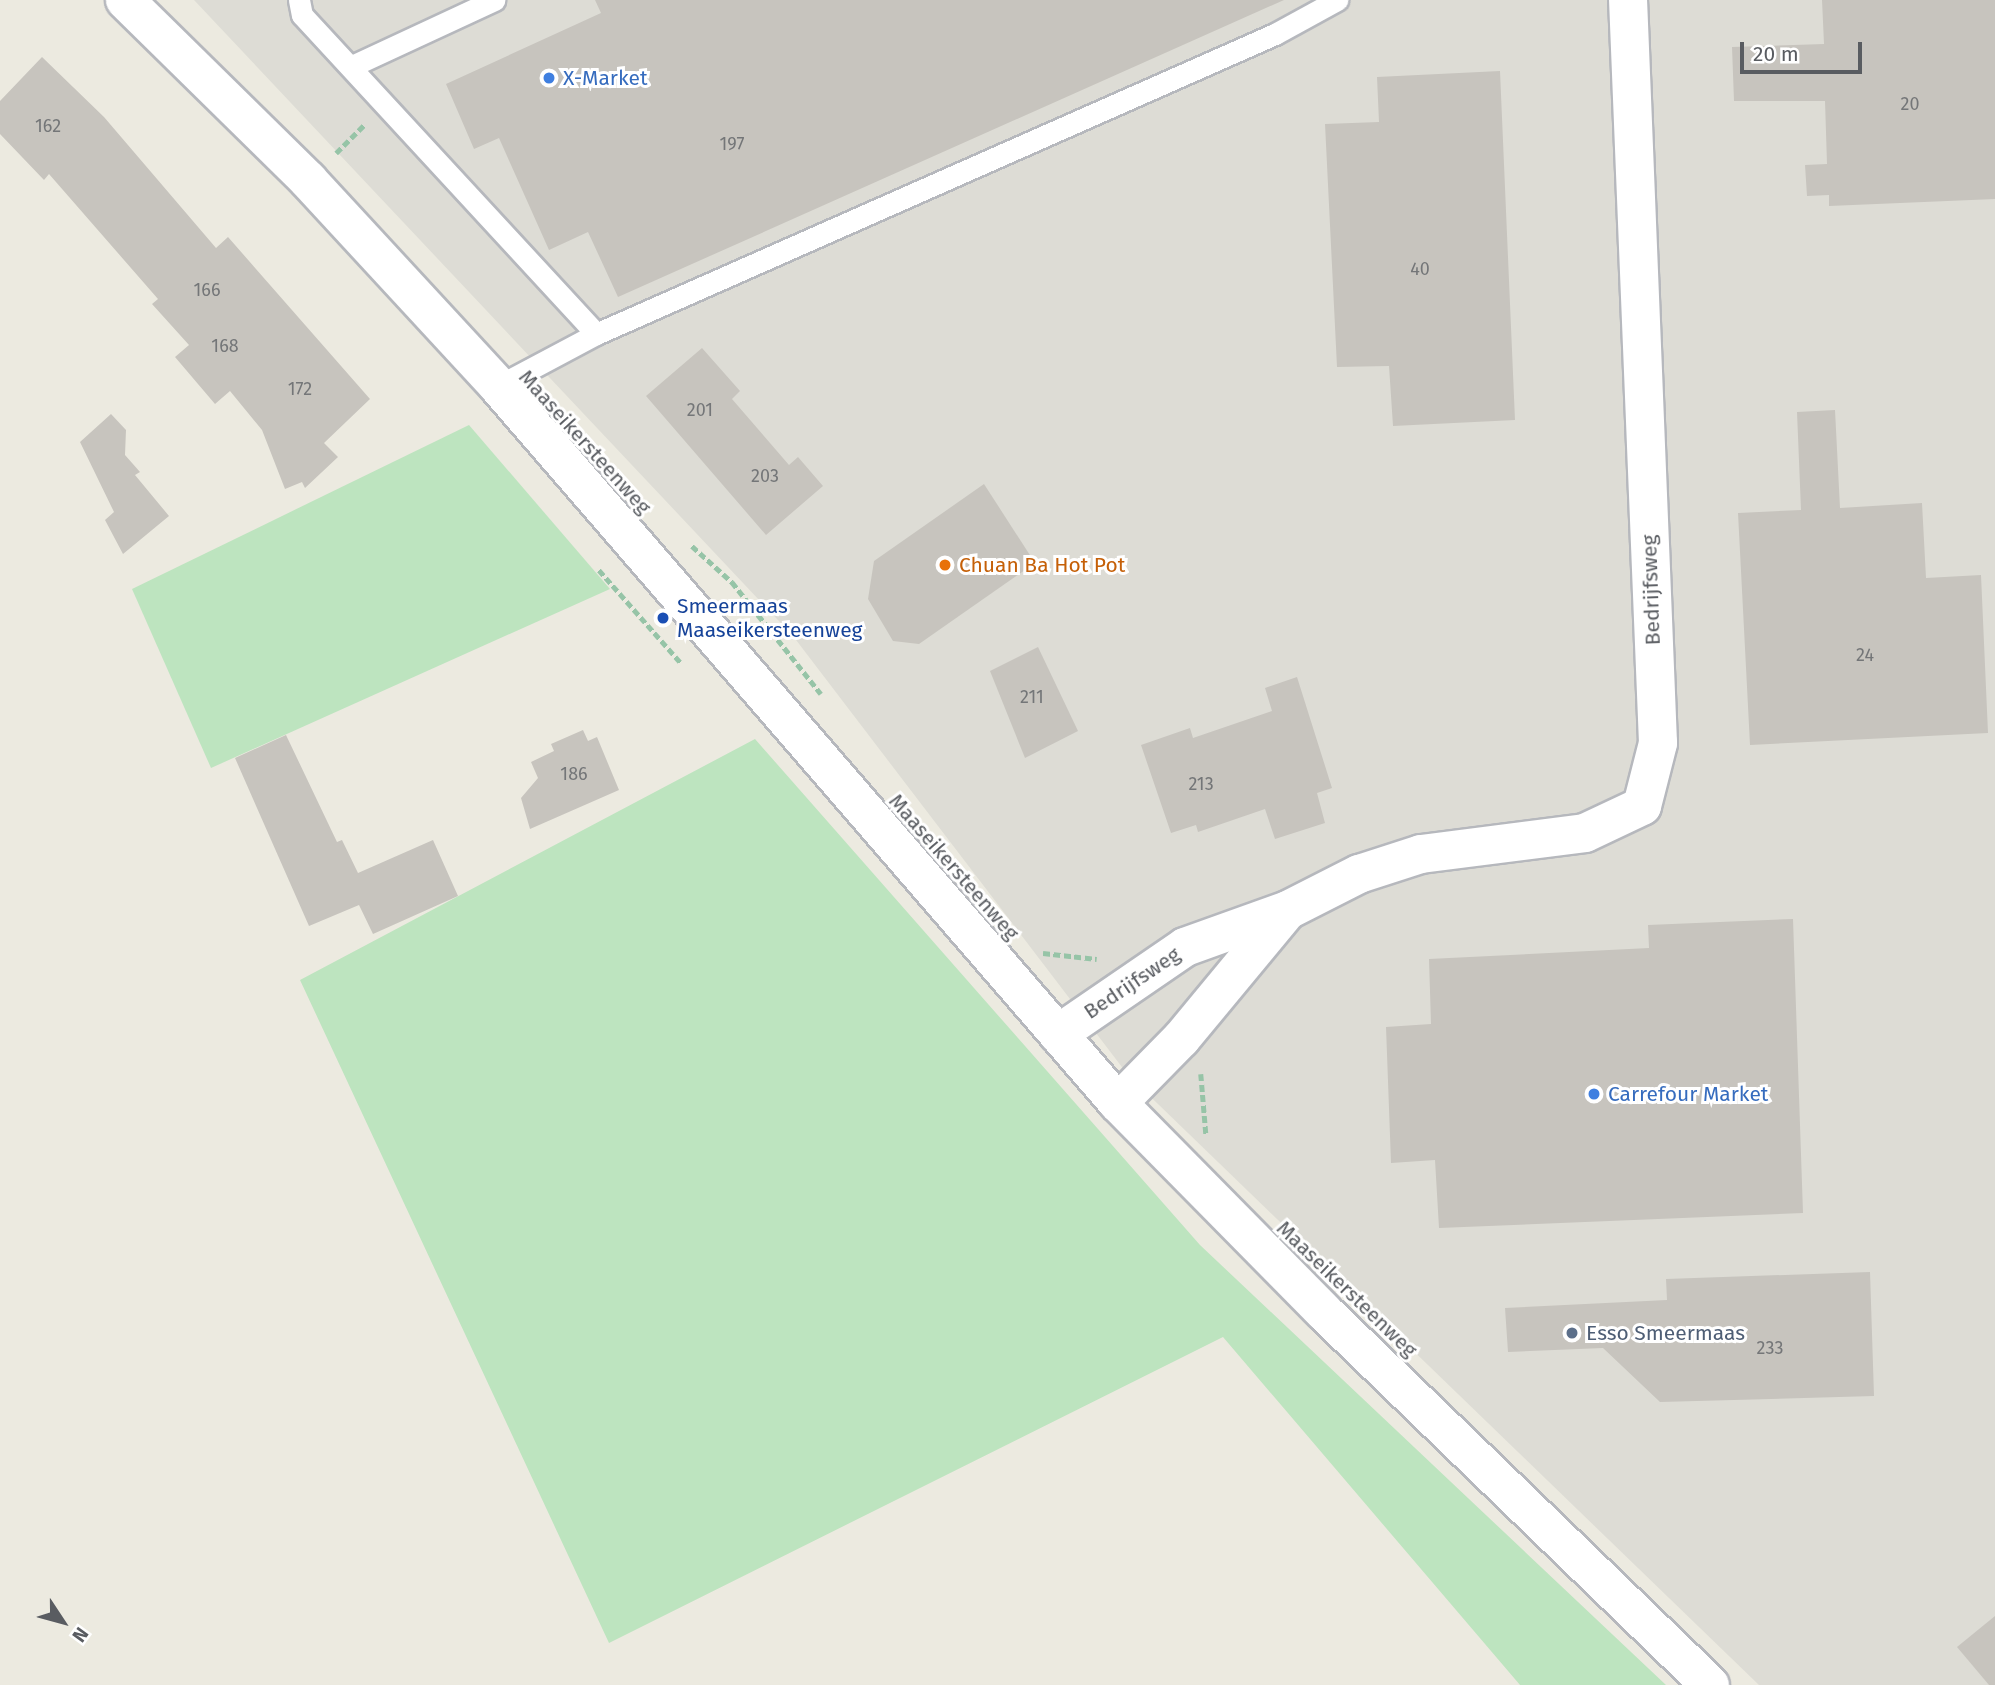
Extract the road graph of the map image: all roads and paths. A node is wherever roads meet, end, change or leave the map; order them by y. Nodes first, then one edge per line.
1 (125, 0) edge
2 (299, 0) edge
3 (494, 0) edge
4 (1337, 0) edge
5 (1628, 0) edge
6 (352, 66) junction
7 (596, 334) junction
8 (498, 386) junction
9 (683, 540) dead end
10 (829, 708) dead end
11 (1288, 910) junction
12 (1036, 951) dead end
13 (1126, 987) junction
14 (1058, 1034) junction
15 (1178, 1044) junction
16 (1118, 1103) junction
17 (1206, 1139) dead end
18 (1710, 1685) edge

1 - 8 main road, Maaseikersteenweg
2 - 6 lane
3 - 6 lane
4 - 7 lane
5 - 11 main road, Bedrijfsweg
6 - 7 lane
7 - 8 lane
8 - 14 main road, Maaseikersteenweg
9 - 10 path
11 - 13 main road, Bedrijfsweg
11 - 15 main road, Bedrijfsweg
12 - 13 path, Maaseikersteenweg
13 - 14 main road, Bedrijfsweg
14 - 16 main road, Maaseikersteenweg
15 - 16 main road, Bedrijfsweg
15 - 17 path
16 - 18 main road, Maaseikersteenweg

